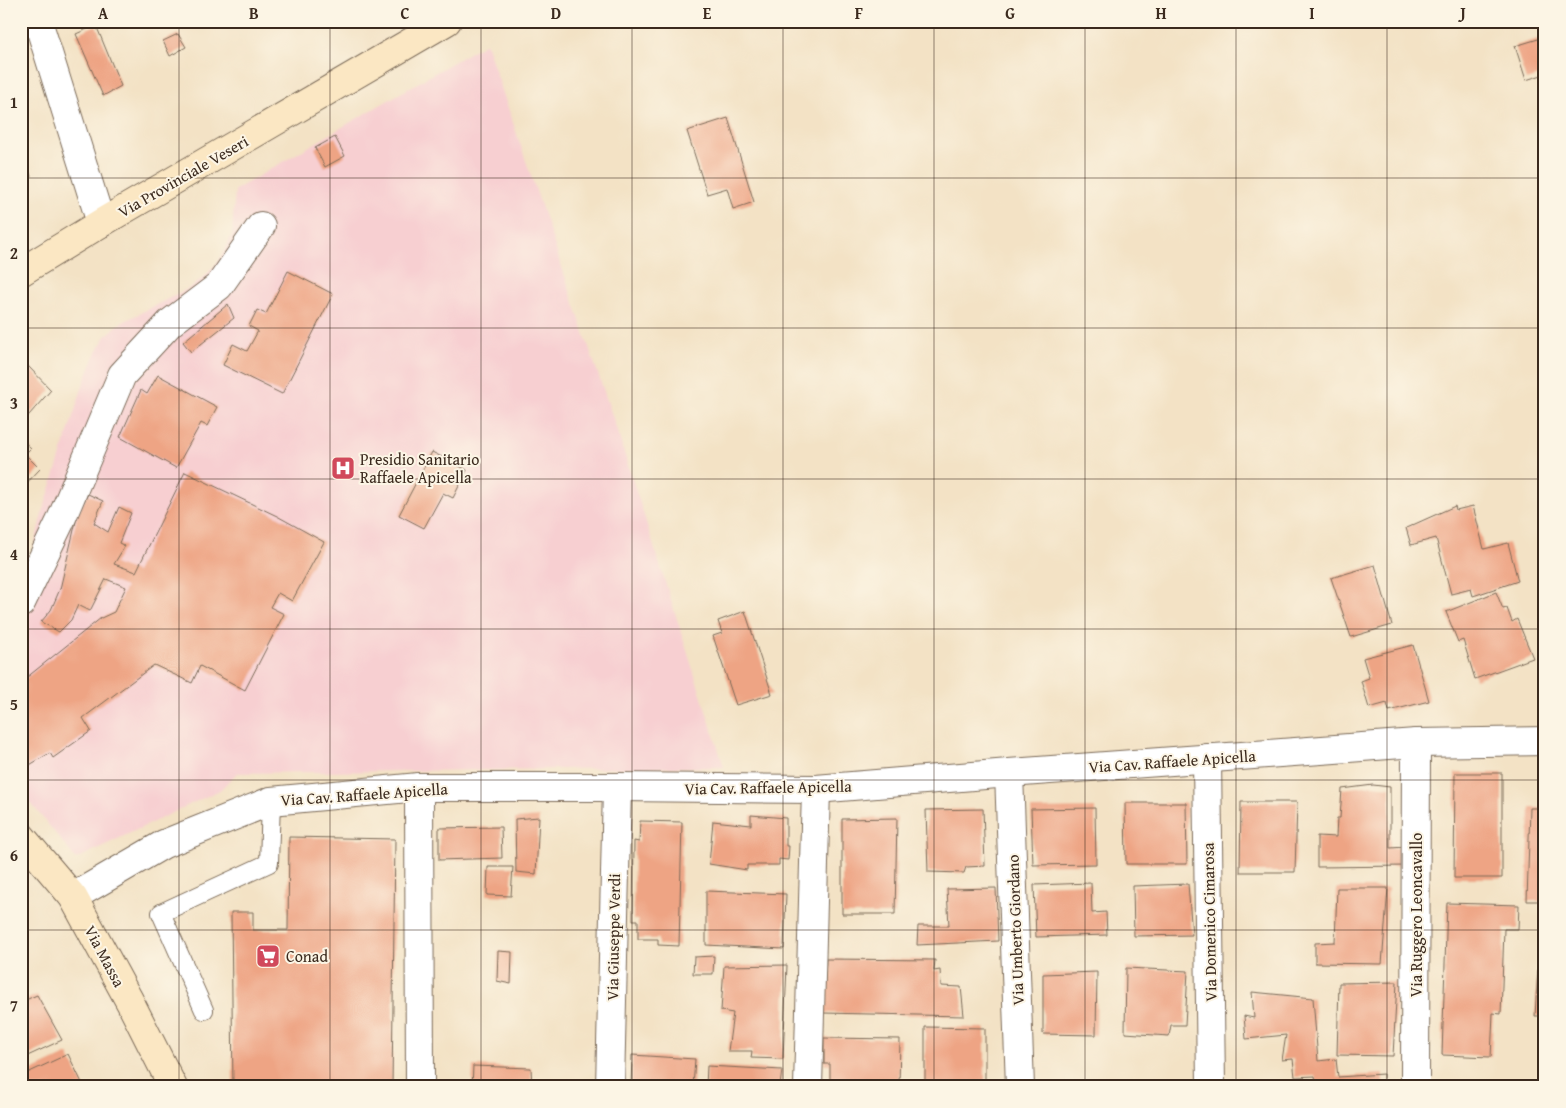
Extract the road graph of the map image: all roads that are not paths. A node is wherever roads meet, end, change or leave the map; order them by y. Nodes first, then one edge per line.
1 (38, 21) edge
2 (447, 21) edge
3 (101, 223) junction
4 (261, 226) dead end
5 (21, 272) edge
6 (21, 603) edge
7 (1545, 741) edge
8 (1416, 743) junction
9 (1207, 758) junction
10 (1009, 773) junction
11 (419, 787) junction
12 (616, 787) junction
13 (816, 789) junction
14 (271, 801) junction
15 (21, 836) edge
16 (73, 897) junction
17 (204, 1010) dead end
18 (173, 1087) edge
19 (420, 1087) edge
20 (610, 1087) edge
21 (808, 1087) edge
22 (1020, 1087) edge
23 (1211, 1087) edge
24 (1415, 1087) edge

1 - 3 street, Via Provinciale Veseri
2 - 3 street, Via Provinciale Veseri
3 - 5 street
4 - 6 street
7 - 8 street, Via Cav. Raffaele Apicella
8 - 9 street, Via Cav. Raffaele Apicella
8 - 24 street, Via Ruggero Leoncavallo
9 - 10 street, Via Cav. Raffaele Apicella
9 - 23 street, Via Domenico Cimarosa
10 - 13 street, Via Cav. Raffaele Apicella
10 - 22 street, Via Umberto Giordano
11 - 12 street, Via Cav. Raffaele Apicella
11 - 14 street, Via Cav. Raffaele Apicella
11 - 19 street
12 - 13 street, Via Cav. Raffaele Apicella
12 - 20 street, Via Giuseppe Verdi
13 - 21 street
14 - 16 street, Via Cav. Raffaele Apicella
14 - 17 lane
15 - 16 street, Via Massa
16 - 18 street, Via Massa

